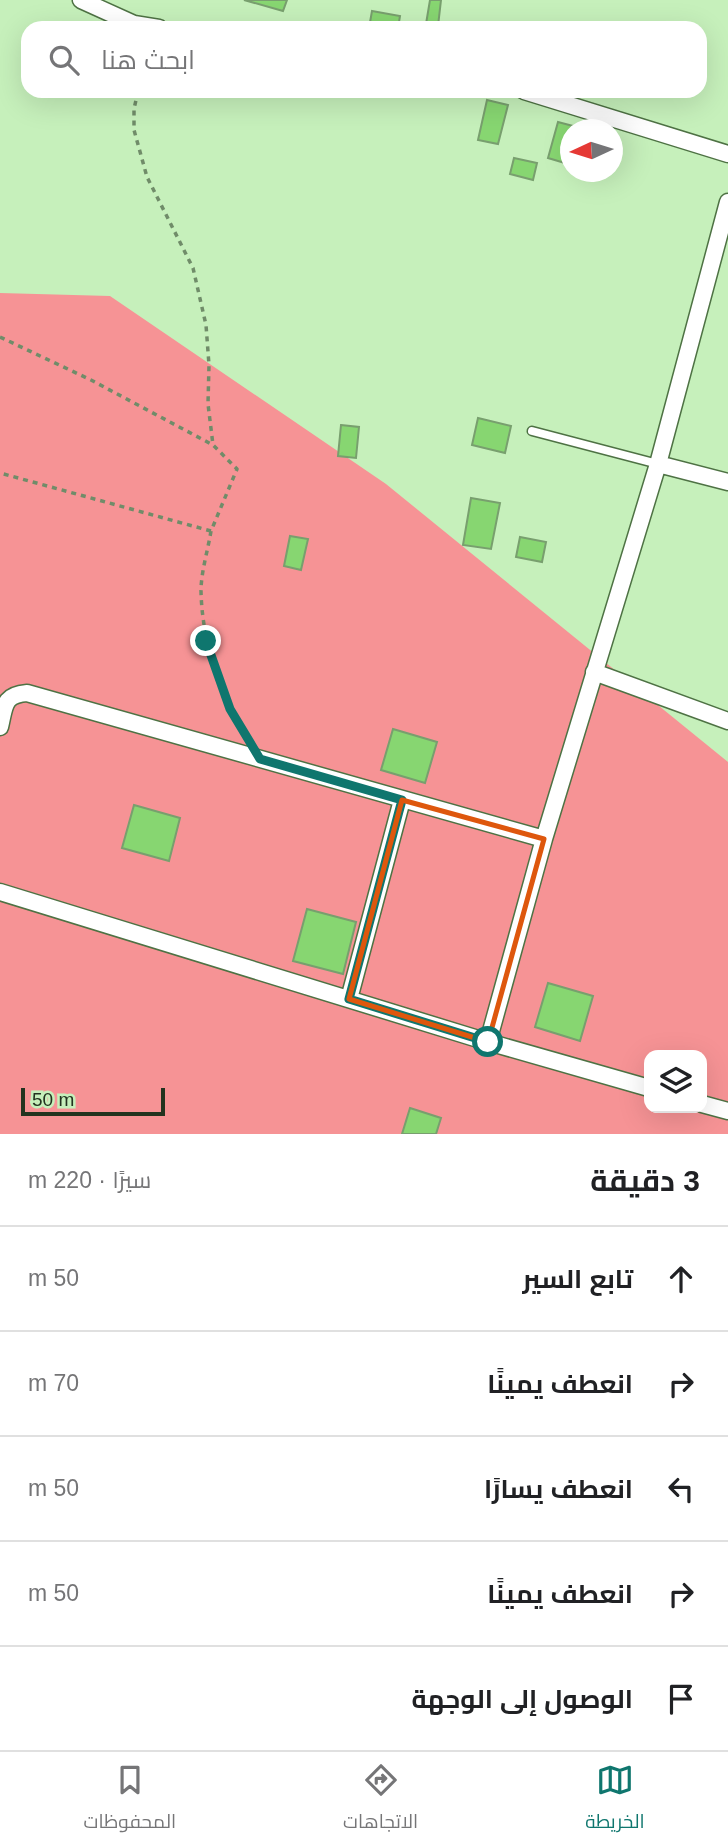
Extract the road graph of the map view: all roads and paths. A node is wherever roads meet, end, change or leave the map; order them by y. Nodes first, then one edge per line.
1 (81, 0) edge
2 (127, 21) edge
3 (136, 98) edge
4 (547, 98) edge
5 (728, 154) edge
6 (728, 202) edge
7 (0, 337) edge
8 (532, 431) dead end
9 (214, 445) junction
10 (658, 464) junction
11 (0, 473) edge
12 (728, 482) edge
13 (211, 531) junction
14 (594, 673) junction
15 (728, 721) edge
16 (0, 727) edge
17 (260, 759) junction
18 (402, 800) junction
19 (544, 839) junction
20 (0, 892) edge
21 (349, 999) junction
22 (488, 1042) junction
23 (644, 1087) edge
24 (707, 1105) edge
25 (728, 1111) edge

1 - 2 street
3 - 9 path
4 - 5 street
6 - 10 street
7 - 9 path
8 - 10 lane
9 - 13 path
10 - 12 street
10 - 14 street
11 - 13 path
13 - 17 path
14 - 15 street
14 - 19 street
16 - 17 street
17 - 18 street
18 - 19 street
18 - 21 street
19 - 22 street
20 - 21 street
21 - 22 street
22 - 23 street
24 - 25 street

